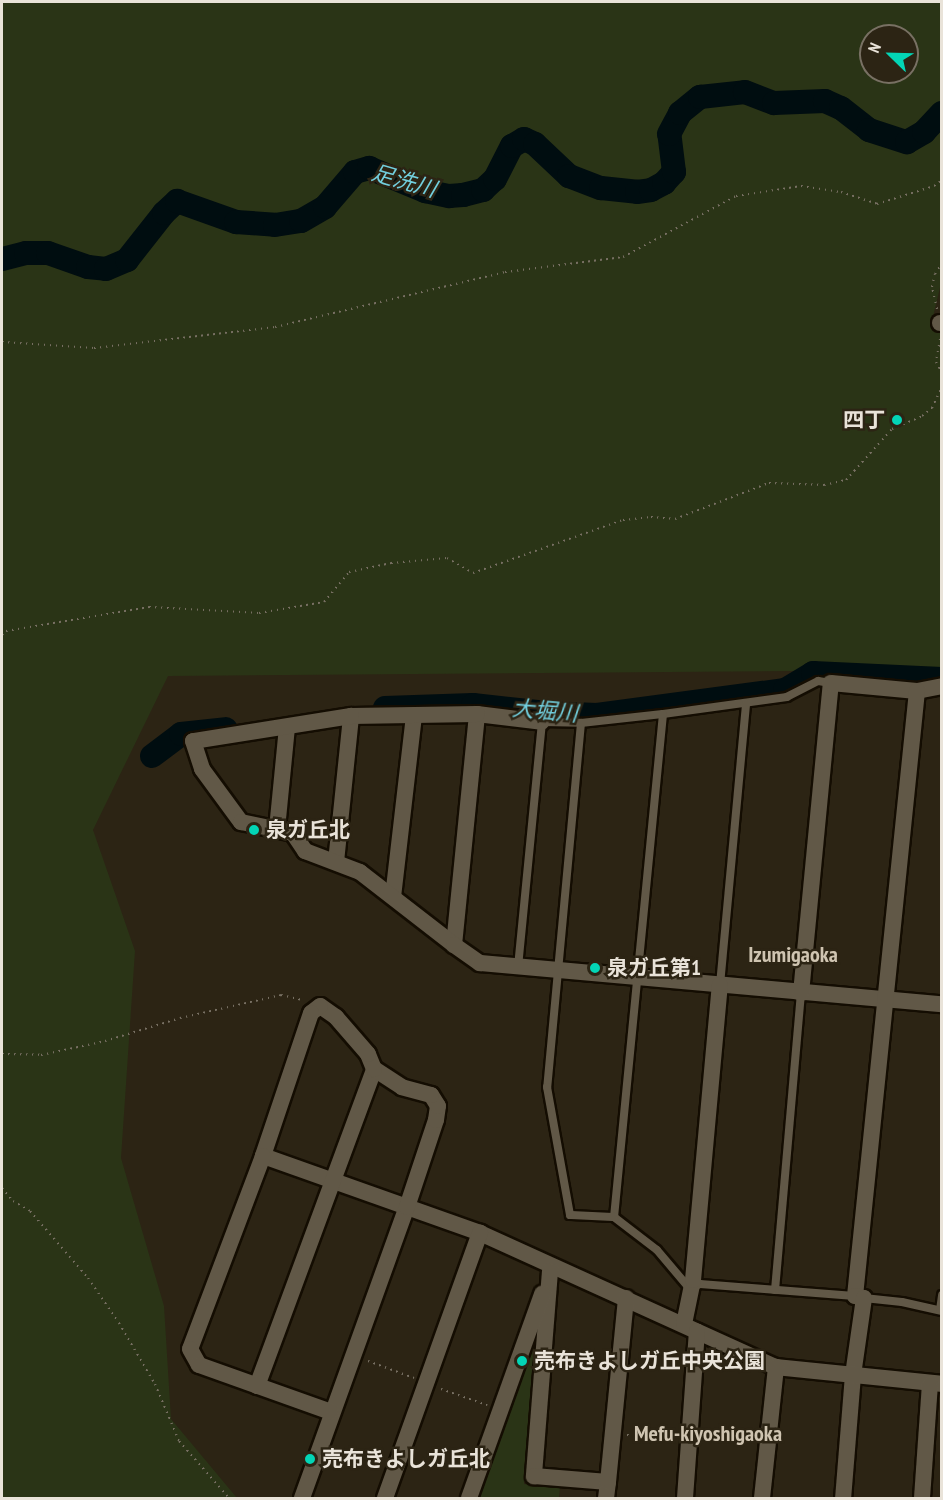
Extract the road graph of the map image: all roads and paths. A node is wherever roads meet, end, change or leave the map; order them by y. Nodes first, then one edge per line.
1 (942, 180) edge
2 (942, 263) edge
3 (941, 323) edge
4 (2, 342) edge
5 (942, 373) edge
6 (942, 387) edge
7 (2, 635) edge
8 (831, 683) junction
9 (942, 686) edge
10 (917, 691) junction
11 (746, 702) junction
12 (477, 714) junction
13 (663, 714) junction
14 (414, 715) junction
15 (351, 716) junction
16 (542, 723) junction
17 (581, 723) junction
18 (287, 727) junction
19 (277, 829) junction
20 (336, 862) junction
21 (393, 897) junction
22 (454, 945) junction
23 (518, 967) junction
24 (558, 969) junction
25 (639, 978) junction
26 (720, 985) junction
27 (801, 993) junction
28 (885, 1000) junction
29 (942, 1004) edge
30 (318, 1007) junction
31 (2, 1054) edge
32 (374, 1069) junction
33 (262, 1156) junction
34 (333, 1180) junction
35 (2, 1188) edge
36 (407, 1207) junction
37 (614, 1216) junction
38 (480, 1233) junction
39 (551, 1268) junction
40 (690, 1289) junction
41 (775, 1290) junction
42 (942, 1295) edge
43 (860, 1297) junction
44 (626, 1298) junction
45 (941, 1311) edge
46 (690, 1328) junction
47 (776, 1367) junction
48 (854, 1375) junction
49 (936, 1384) edge
50 (257, 1386) junction
51 (331, 1412) junction
52 (615, 1433) junction
53 (690, 1441) junction
54 (607, 1490) edge
55 (229, 1498) edge
56 (302, 1498) edge
57 (385, 1498) edge
58 (469, 1498) edge
59 (684, 1498) edge
60 (762, 1498) edge
61 (843, 1498) edge
62 (922, 1498) edge

1 - 4 path
2 - 3 path
3 - 5 path
6 - 7 path
8 - 10 street
8 - 11 lane
8 - 27 street
9 - 10 street
10 - 28 street
11 - 13 lane
11 - 26 lane
12 - 14 street
12 - 16 street
12 - 22 street
13 - 17 lane
13 - 25 lane
14 - 15 street
14 - 21 street
15 - 18 street
15 - 20 street
16 - 17 lane
16 - 23 lane
17 - 24 lane
18 - 19 street
18 - 19 street
19 - 20 street
20 - 21 street
21 - 22 street
22 - 23 street
23 - 24 street
24 - 25 street
24 - 37 lane
25 - 26 street
25 - 37 lane
26 - 27 street
26 - 40 street
27 - 28 street
27 - 41 lane
28 - 29 street
28 - 43 street
30 - 31 path
30 - 32 street
30 - 33 street
32 - 34 street
32 - 36 street
33 - 34 street
33 - 50 street
34 - 36 street
34 - 50 street
35 - 55 path
36 - 38 street
36 - 51 street
37 - 40 lane
38 - 39 street
38 - 57 street
39 - 44 street
39 - 54 street
39 - 58 street
40 - 41 lane
40 - 46 street
41 - 43 lane
42 - 45 lane
43 - 45 lane
43 - 48 street
44 - 46 street
44 - 52 street
46 - 47 street
46 - 53 street
47 - 48 street
47 - 60 street
48 - 49 street
48 - 61 street
49 - 62 street
50 - 51 street
51 - 56 street
52 - 53 path
52 - 54 street
53 - 59 street

